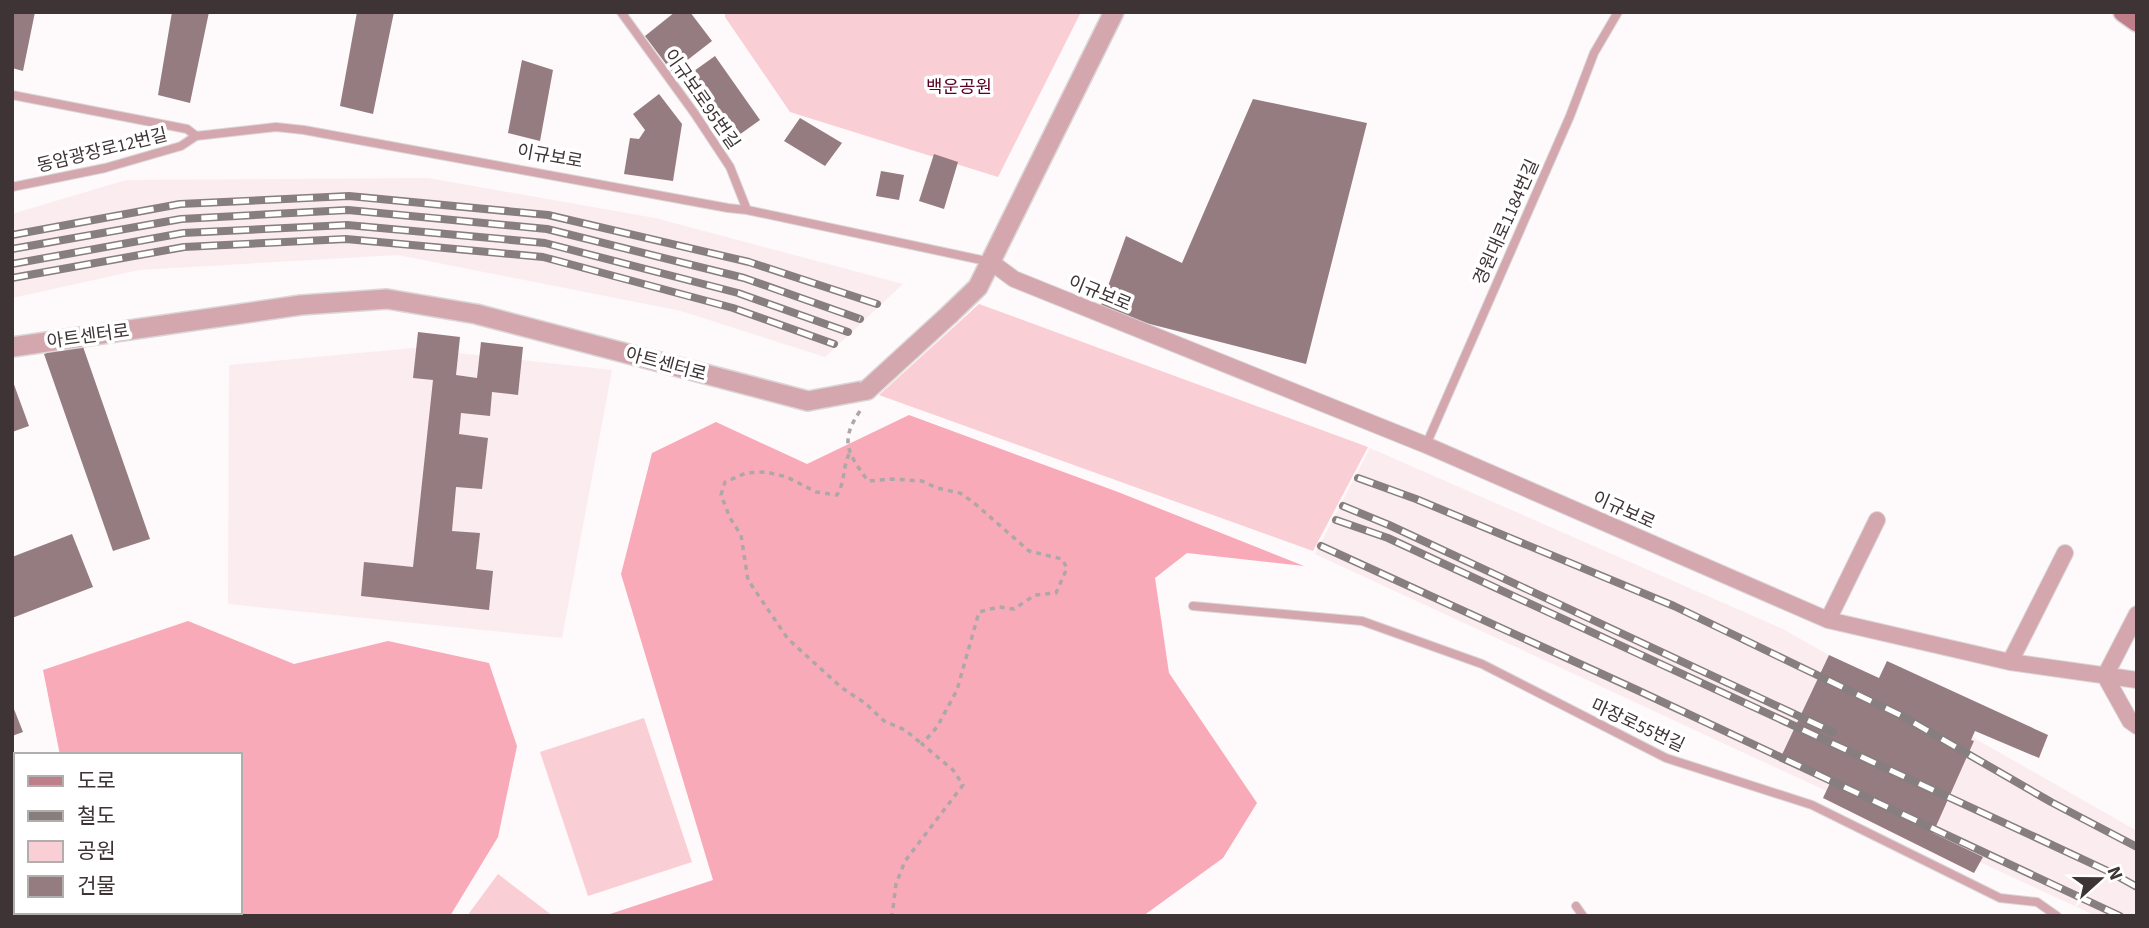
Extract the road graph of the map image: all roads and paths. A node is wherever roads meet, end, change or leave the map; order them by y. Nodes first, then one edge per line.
1 (621, 12) edge
2 (1114, 12) edge
3 (1618, 12) edge
4 (2123, 12) edge
5 (2137, 22) edge
6 (12, 95) edge
7 (196, 136) junction
8 (12, 187) edge
9 (747, 210) junction
10 (991, 262) junction
11 (12, 347) edge
12 (866, 397) junction
13 (1426, 445) junction
14 (849, 454) junction
15 (1877, 520) dead end
16 (2065, 553) dead end
17 (1193, 606) dead end
18 (2137, 614) edge
19 (1828, 620) junction
20 (2010, 663) junction
21 (2105, 676) junction
22 (2137, 680) edge
23 (2137, 726) edge
24 (922, 744) junction
25 (1576, 906) dead end
26 (892, 916) edge
27 (1583, 916) edge
28 (2057, 916) edge

1 - 9 lane, 이규보로95번길
2 - 10 street
3 - 13 lane, 경원대로1184번길
4 - 5 main road
6 - 7 lane, 이규보로
7 - 8 lane, 동암광장로12번길
7 - 9 lane, 이규보로
9 - 10 lane, 이규보로
10 - 12 street, bridge
10 - 13 street, 이규보로
11 - 12 street, 아트센터로
12 - 14 path
13 - 19 street, 이규보로
14 - 24 path
14 - 24 path
15 - 19 street
16 - 20 street
17 - 28 lane, 마장로55번길
18 - 21 street
19 - 20 street, 이규보로
20 - 21 street, 이규보로
21 - 22 street, 이규보로
21 - 23 street
24 - 26 path
25 - 27 lane

